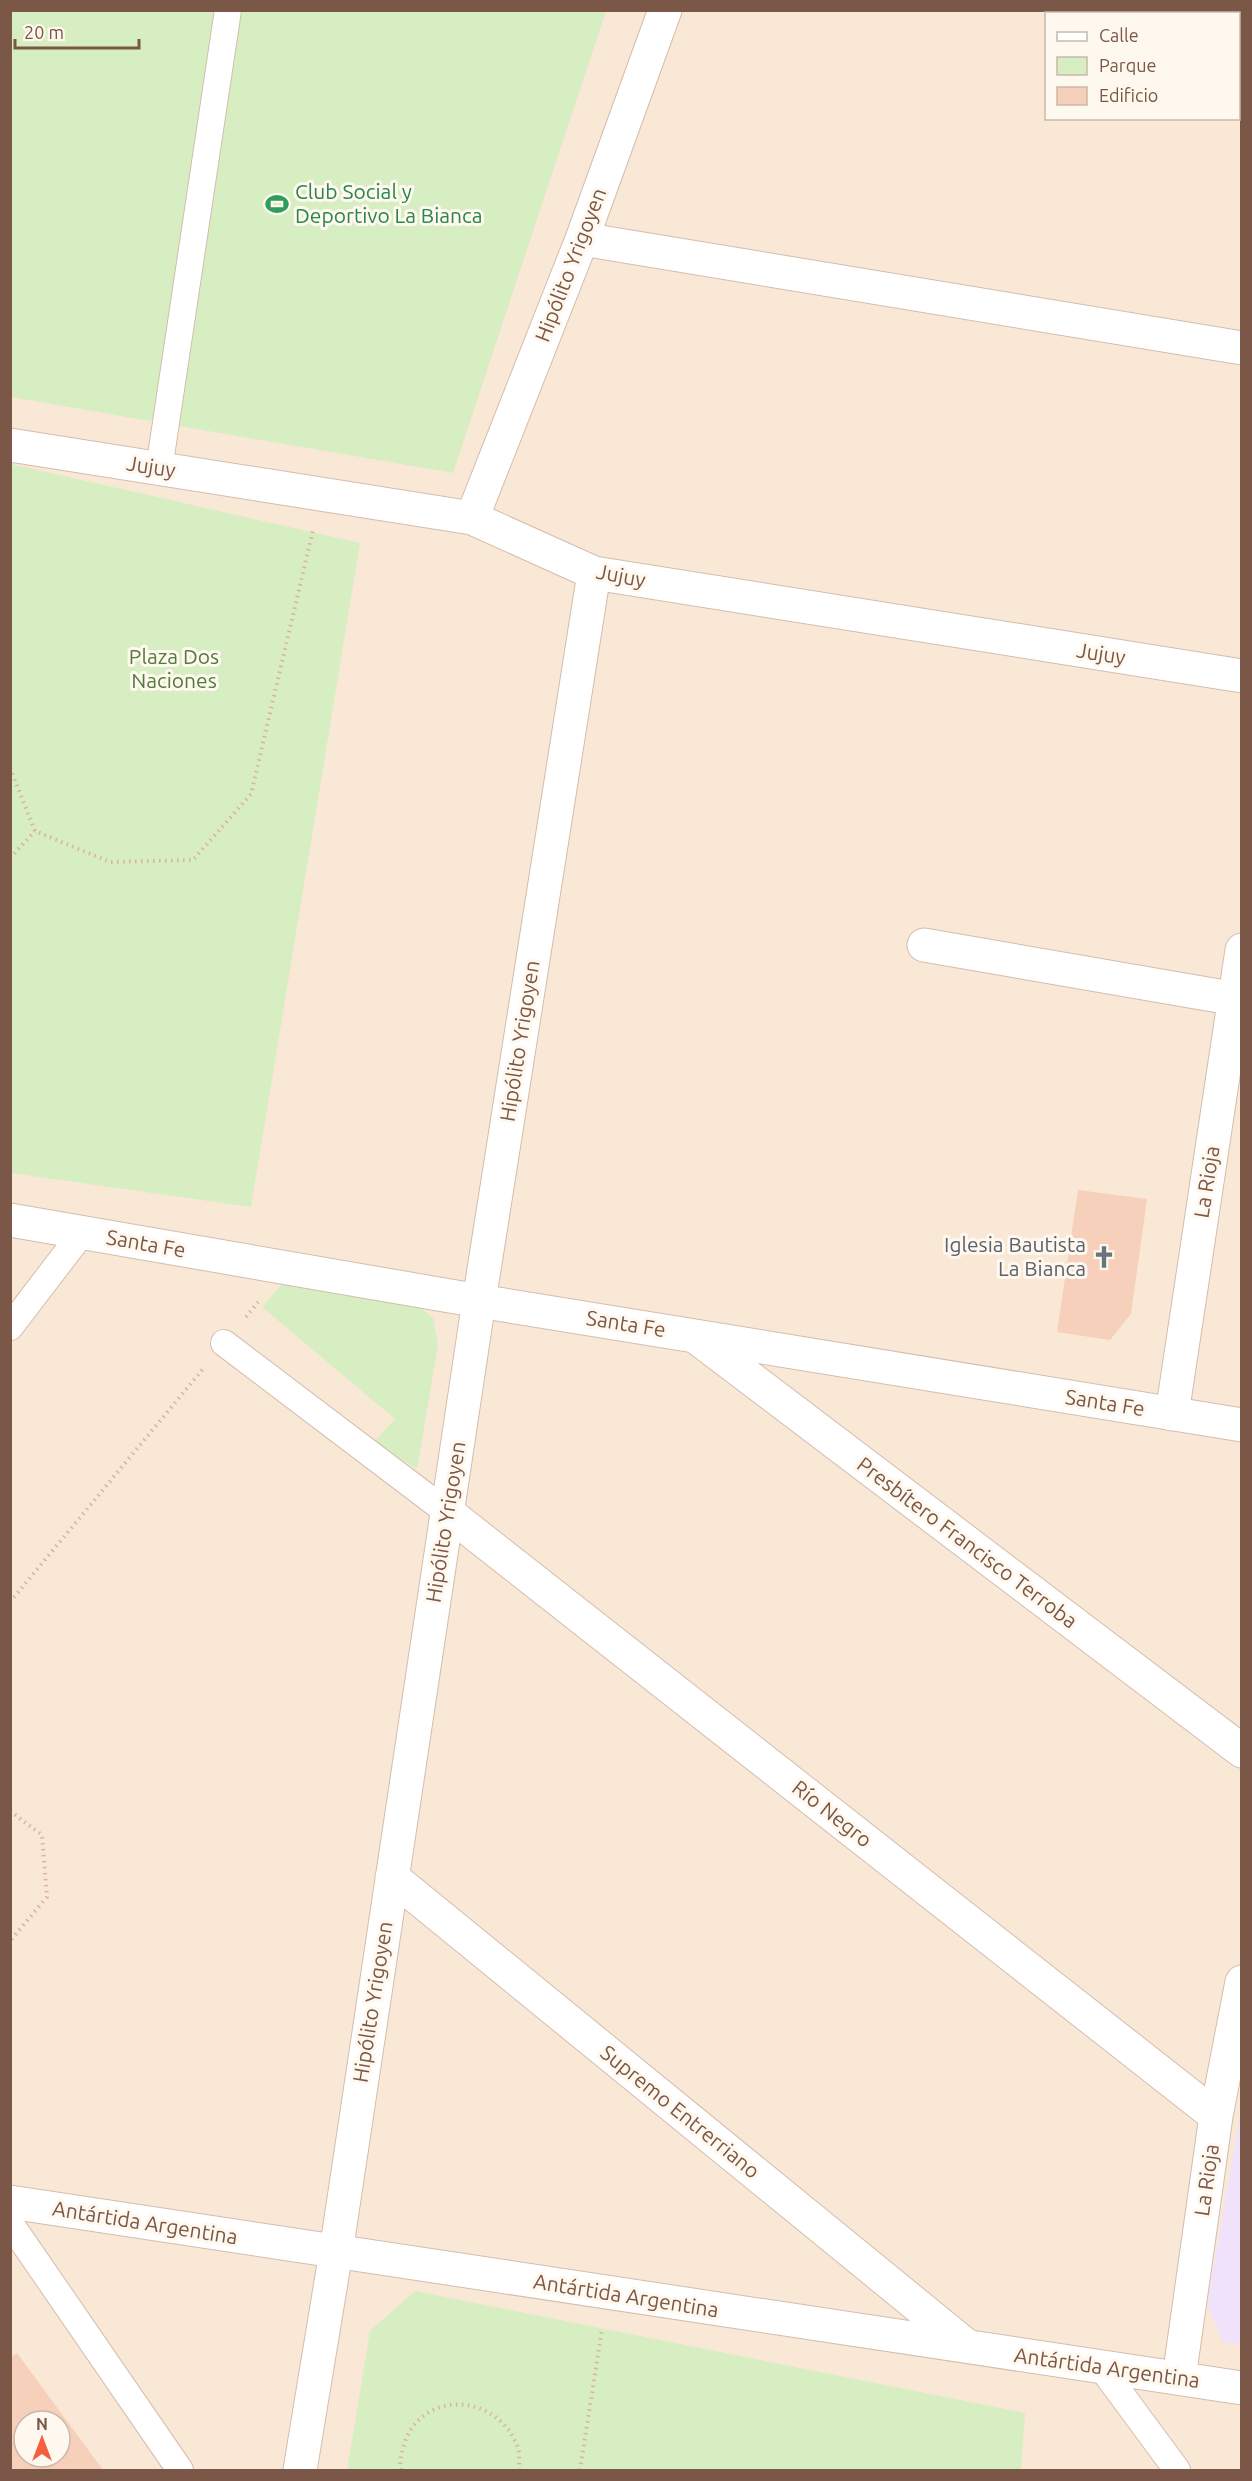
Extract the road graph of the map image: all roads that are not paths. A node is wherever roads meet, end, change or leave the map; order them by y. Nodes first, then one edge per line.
1 (228, 10) edge
2 (665, 10) edge
3 (582, 239) junction
4 (1242, 348) edge
5 (10, 445) edge
6 (159, 469) junction
7 (472, 518) junction
8 (594, 573) junction
9 (1242, 676) edge
10 (924, 945) dead end
11 (1242, 950) edge
12 (1238, 999) edge
13 (10, 1220) edge
14 (82, 1233) junction
15 (479, 1301) junction
16 (10, 1328) edge
17 (693, 1335) junction
18 (224, 1343) road end
19 (1172, 1414) junction
20 (1242, 1425) edge
21 (447, 1512) junction
22 (1242, 1751) edge
23 (392, 1877) junction
24 (1242, 1982) edge
25 (1216, 2116) junction
26 (10, 2202) edge
27 (10, 2223) edge
28 (336, 2252) junction
29 (968, 2347) junction
30 (1101, 2367) junction
31 (1179, 2378) junction
32 (1242, 2388) edge
33 (180, 2470) edge
34 (300, 2470) edge
35 (1177, 2470) edge

1 - 6 lane
2 - 3 street, Hipólito Yrigoyen
3 - 4 street
3 - 7 street, Hipólito Yrigoyen
5 - 6 street, Jujuy
6 - 7 street, Jujuy
7 - 8 street, Jujuy
8 - 9 street, Jujuy
8 - 15 street, Hipólito Yrigoyen
10 - 12 street
11 - 12 street, La Rioja
12 - 19 street, La Rioja
13 - 14 street, Santa Fe
14 - 15 street, Santa Fe
14 - 16 lane
15 - 17 street, Santa Fe
15 - 21 street, Hipólito Yrigoyen
17 - 19 street, Santa Fe
17 - 22 street, Presbítero Francisco Terroba
18 - 21 lane
19 - 20 street, Santa Fe
21 - 23 street, Hipólito Yrigoyen
21 - 25 street, Río Negro
23 - 28 street, Hipólito Yrigoyen
23 - 29 street, Supremo Entrerriano
24 - 25 street, La Rioja
25 - 31 street, La Rioja
26 - 28 street, Antártida Argentina
27 - 33 lane
28 - 29 street, Antártida Argentina
28 - 34 street, Hipólito Yrigoyen
29 - 30 street, Antártida Argentina
30 - 31 street, Antártida Argentina
30 - 35 lane
31 - 32 street, Antártida Argentina

